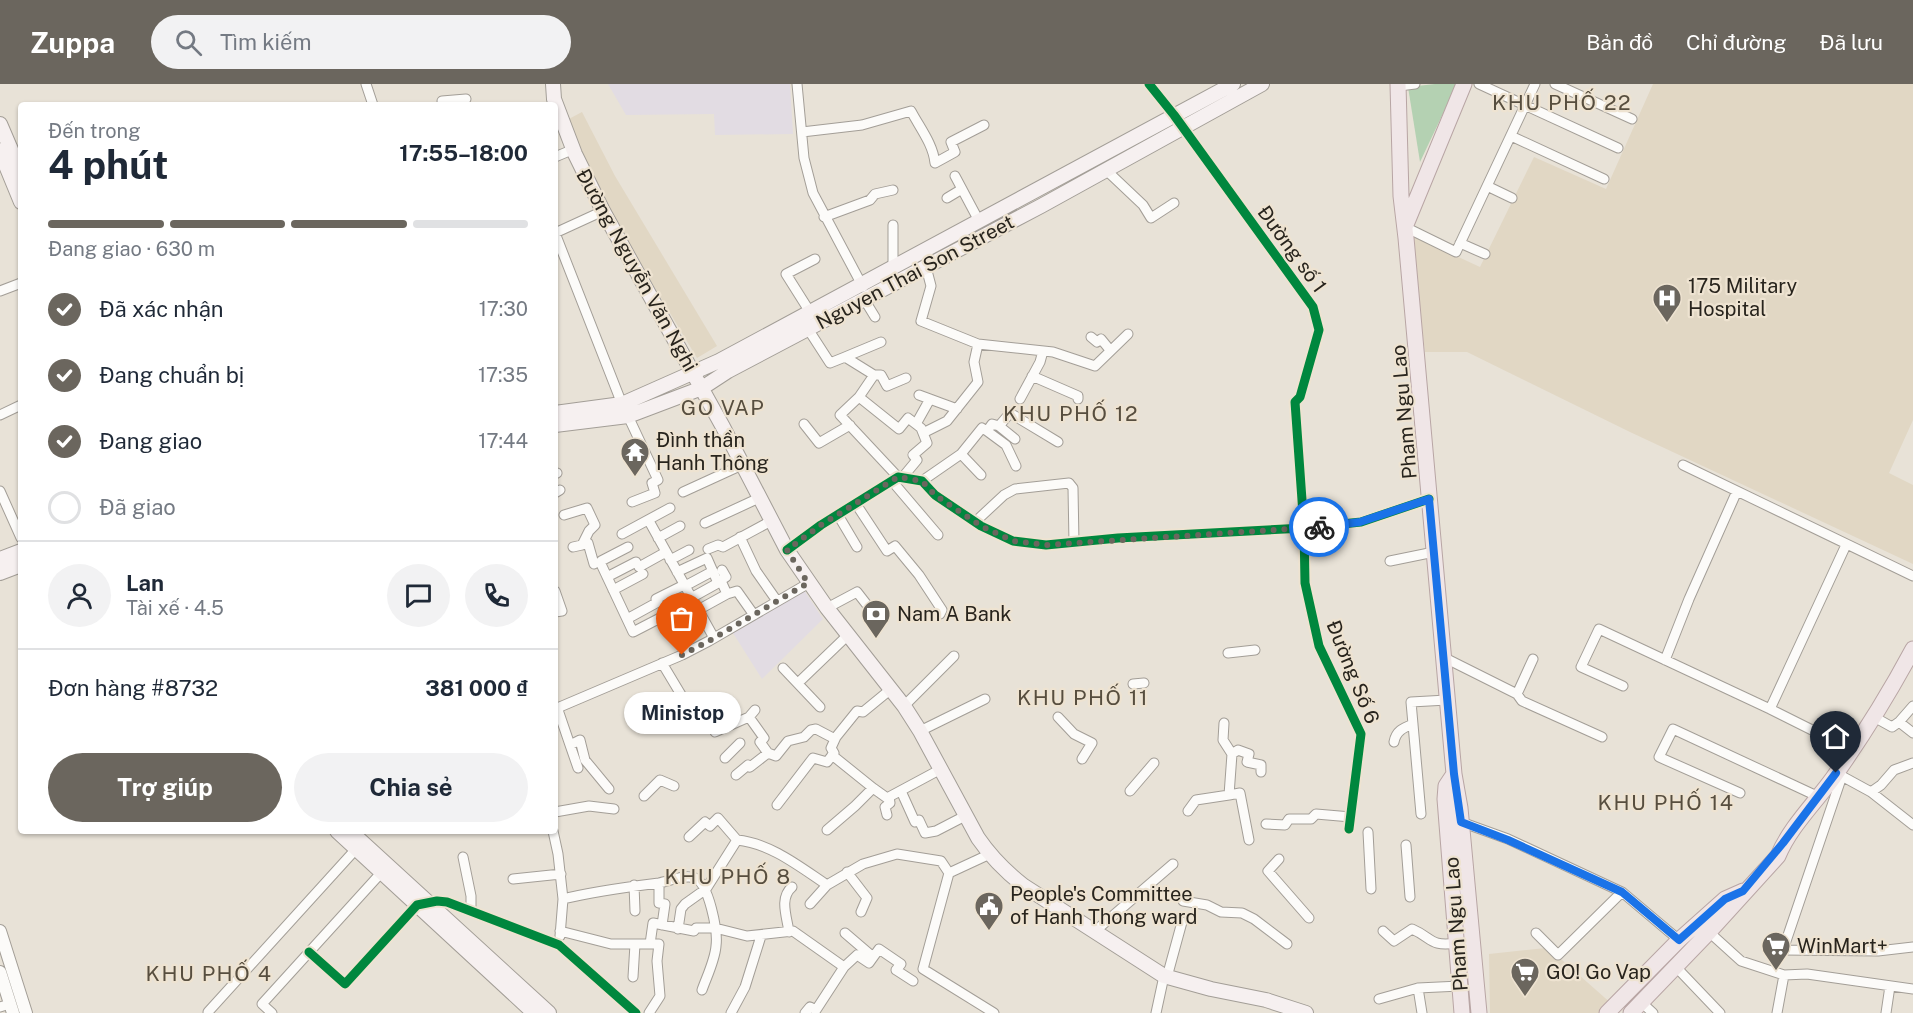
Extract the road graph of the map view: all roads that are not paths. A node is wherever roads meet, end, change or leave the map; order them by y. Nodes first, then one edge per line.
1 (366, 84) edge
2 (553, 84) edge
3 (560, 84) edge
4 (797, 84) edge
5 (1149, 84) edge
6 (1233, 84) edge
7 (1262, 84) edge
8 (1415, 84) edge
9 (1464, 84) edge
10 (1479, 84) edge
11 (1535, 84) edge
12 (1555, 84) edge
13 (1399, 85) edge
14 (466, 99) dead end
15 (442, 101) dead end
16 (372, 102) edge
17 (555, 102) edge
18 (1525, 105) junction
19 (558, 108) joint
20 (1174, 115) junction
21 (1632, 119) dead end
22 (0, 124) edge
23 (984, 125) dead end
24 (1182, 129) junction
25 (802, 132) junction
26 (1510, 136) junction
27 (1618, 148) dead end
28 (5, 149) edge
29 (574, 149) junction
30 (558, 156) edge
31 (18, 168) edge
32 (1106, 170) junction
33 (955, 176) dead end
34 (1604, 179) dead end
35 (1487, 186) junction
36 (962, 189) junction
37 (893, 190) dead end
38 (18, 192) edge
39 (947, 198) dead end
40 (1512, 198) dead end
41 (1174, 203) dead end
42 (603, 211) junction
43 (824, 217) junction
44 (979, 221) junction
45 (893, 225) dead end
46 (1405, 227) junction
47 (558, 232) edge
48 (558, 241) edge
49 (1460, 243) junction
50 (1485, 254) dead end
51 (815, 259) dead end
52 (893, 266) junction
53 (926, 267) junction
54 (861, 283) junction
55 (18, 284) edge
56 (0, 291) edge
57 (866, 298) junction
58 (810, 312) junction
59 (875, 317) dead end
60 (808, 329) junction
61 (1128, 334) dead end
62 (1091, 337) dead end
63 (881, 342) dead end
64 (978, 344) junction
65 (1110, 350) junction
66 (1043, 351) junction
67 (845, 357) junction
68 (693, 373) junction
69 (874, 375) junction
70 (1032, 376) junction
71 (906, 378) dead end
72 (702, 388) junction
73 (919, 395) dead end
74 (859, 397) junction
75 (930, 399) junction
76 (1020, 399) dead end
77 (1078, 399) dead end
78 (18, 406) edge
79 (957, 409) junction
80 (625, 410) junction
81 (558, 413) edge
82 (0, 415) edge
83 (558, 424) edge
84 (804, 424) dead end
85 (916, 424) junction
86 (850, 425) junction
87 (999, 426) junction
88 (987, 431) junction
89 (923, 433) junction
90 (1015, 440) dead end
91 (1058, 442) dead end
92 (961, 454) junction
93 (742, 465) junction
94 (1683, 465) dead end
95 (1016, 466) dead end
96 (981, 475) dead end
97 (897, 478) junction
98 (922, 481) junction
99 (0, 491) edge
100 (1737, 491) junction
101 (683, 492) dead end
102 (759, 498) junction
103 (1429, 499) junction
104 (632, 502) dead end
105 (856, 504) junction
106 (670, 508) dead end
107 (564, 515) dead end
108 (838, 515) junction
109 (649, 521) junction
110 (771, 521) junction
111 (975, 522) junction
112 (705, 523) dead end
113 (680, 526) dead end
114 (1304, 528) junction
115 (18, 531) edge
116 (622, 534) dead end
117 (938, 535) dead end
118 (740, 537) junction
119 (658, 538) junction
120 (1074, 543) junction
121 (1846, 544) junction
122 (857, 546) dead end
123 (628, 547) dead end
124 (689, 550) dead end
125 (787, 550) junction
126 (18, 552) edge
127 (1434, 552) junction
128 (708, 554) junction
129 (668, 556) junction
130 (0, 559) edge
131 (1390, 561) dead end
132 (597, 562) junction
133 (18, 566) edge
134 (639, 568) junction
135 (717, 570) junction
136 (677, 572) junction
137 (0, 573) edge
138 (1913, 576) edge
139 (607, 577) junction
140 (718, 582) junction
141 (808, 583) junction
142 (684, 586) junction
143 (614, 590) junction
144 (727, 594) junction
145 (691, 598) junction
146 (558, 600) edge
147 (777, 601) junction
148 (827, 608) junction
149 (698, 610) junction
150 (871, 610) dead end
151 (558, 612) edge
152 (940, 614) dead end
153 (754, 615) junction
154 (664, 616) dead end
155 (627, 619) junction
156 (848, 635) junction
157 (714, 639) junction
158 (1913, 649) edge
159 (1255, 650) dead end
160 (1228, 653) dead end
161 (954, 656) dead end
162 (1443, 657) junction
163 (1533, 659) dead end
164 (1665, 660) junction
165 (662, 663) junction
166 (783, 668) dead end
167 (1909, 668) edge
168 (1144, 682) dead end
169 (798, 683) junction
170 (1133, 684) dead end
171 (1623, 686) dead end
172 (891, 689) junction
173 (1517, 694) junction
174 (985, 699) dead end
175 (1447, 700) junction
176 (904, 706) junction
177 (1913, 706) edge
178 (558, 707) edge
179 (820, 707) dead end
180 (689, 708) dead end
181 (1770, 709) junction
182 (558, 713) edge
183 (1058, 717) dead end
184 (1874, 717) junction
185 (1899, 722) junction
186 (1224, 723) dead end
187 (1413, 724) junction
188 (921, 731) junction
189 (715, 732) dead end
190 (1913, 733) edge
191 (1602, 737) dead end
192 (835, 739) junction
193 (1394, 742) dead end
194 (740, 743) dead end
195 (570, 745) junction
196 (1852, 750) junction
197 (768, 753) junction
198 (1232, 754) junction
199 (832, 755) junction
200 (725, 758) dead end
201 (1082, 759) dead end
202 (1154, 763) dead end
203 (1913, 763) edge
204 (578, 768) dead end
205 (941, 769) junction
206 (1262, 772) dead end
207 (1454, 774) junction
208 (736, 775) dead end
209 (1839, 775) junction
210 (674, 786) dead end
211 (873, 788) junction
212 (609, 789) dead end
213 (901, 791) junction
214 (1130, 791) dead end
215 (1871, 792) junction
216 (1740, 793) dead end
217 (1229, 795) junction
218 (644, 796) dead end
219 (889, 797) junction
220 (1819, 797) junction
221 (777, 805) dead end
222 (614, 808) dead end
223 (558, 811) edge
224 (1188, 811) dead end
225 (886, 814) dead end
226 (1421, 814) dead end
227 (965, 816) junction
228 (1351, 817) junction
229 (1457, 818) junction
230 (1266, 824) dead end
231 (1913, 825) edge
232 (826, 830) dead end
233 (1349, 830) dead end
234 (1368, 832) dead end
235 (344, 834) edge
236 (344, 834) edge
237 (554, 834) edge
238 (689, 837) dead end
239 (737, 840) junction
240 (1249, 840) dead end
241 (1783, 843) junction
242 (1406, 845) dead end
243 (356, 849) junction
244 (990, 854) junction
245 (463, 857) dead end
246 (1279, 859) dead end
247 (1173, 864) dead end
248 (847, 872) junction
249 (381, 873) junction
250 (949, 873) junction
251 (561, 874) junction
252 (513, 879) dead end
253 (660, 883) junction
254 (634, 885) junction
255 (827, 885) junction
256 (792, 887) dead end
257 (706, 889) junction
258 (1371, 889) dead end
259 (1622, 892) junction
260 (1740, 894) junction
261 (1410, 897) dead end
262 (563, 899) junction
263 (1183, 900) dead end
264 (423, 904) junction
265 (810, 904) dead end
266 (471, 911) junction
267 (635, 911) dead end
268 (861, 912) dead end
269 (1309, 918) dead end
270 (1182, 922) dead end
271 (662, 925) junction
272 (678, 928) junction
273 (715, 928) junction
274 (0, 931) edge
275 (561, 931) junction
276 (1383, 931) dead end
277 (789, 932) junction
278 (1094, 932) junction
279 (1709, 932) junction
280 (846, 933) dead end
281 (1536, 933) dead end
282 (761, 936) junction
283 (1679, 940) junction
284 (1457, 942) junction
285 (635, 944) junction
286 (654, 944) junction
287 (1287, 944) dead end
288 (559, 945) junction
289 (1913, 947) edge
290 (309, 952) junction
291 (873, 957) junction
292 (1676, 966) junction
293 (844, 967) junction
294 (0, 972) edge
295 (1784, 975) junction
296 (633, 977) dead end
297 (1166, 977) junction
298 (913, 981) dead end
299 (1460, 986) junction
300 (1890, 986) junction
301 (1418, 988) junction
302 (1913, 989) edge
303 (702, 990) dead end
304 (1404, 992) junction
305 (1379, 999) dead end
306 (1406, 1003) dead end
307 (1636, 1007) edge
308 (8, 1008) edge
309 (208, 1012) edge
310 (26, 1013) edge
311 (272, 1013) edge
312 (534, 1013) edge
313 (549, 1013) edge
314 (636, 1013) edge
315 (649, 1013) edge
316 (731, 1013) edge
317 (805, 1013) edge
318 (993, 1013) edge
319 (1156, 1013) edge
320 (1306, 1013) edge
321 (1422, 1013) edge
322 (1462, 1013) edge
323 (1470, 1013) edge
324 (1479, 1013) edge
325 (1607, 1013) edge
326 (1619, 1013) edge
327 (1653, 1013) edge
328 (1720, 1013) edge
329 (1777, 1013) edge
330 (1886, 1013) edge

1 - 16 street
2 - 17 main road, Đường Nguyễn Văn Nghi
3 - 19 main road, Đường Nguyễn Văn Nghi
4 - 25 street
5 - 20 street
6 - 20 main road, Nguyen Thai Son Street
7 - 24 main road, Nguyen Thai Son Street
8 - 13 street
9 - 46 main road
10 - 18 street
11 - 18 street
12 - 21 street
13 - 46 main road, Pham Ngu Lao
14 - 15 street
18 - 26 street
18 - 27 street
19 - 29 main road, Đường Nguyễn Văn Nghi
20 - 24 street, Đường số 1
20 - 44 main road, Nguyen Thai Son Street
22 - 28 main road
23 - 25 street
24 - 32 main road, Nguyen Thai Son Street
24 - 114 street, Đường số 1
25 - 43 street
26 - 34 street
26 - 35 street
28 - 31 main road
28 - 38 main road
29 - 30 street
29 - 42 main road, Đường Nguyễn Văn Nghi
32 - 41 street
32 - 53 main road, Nguyen Thai Son Street
33 - 36 street
35 - 40 street
35 - 49 street
36 - 39 street
36 - 44 street
37 - 43 street
42 - 47 street
42 - 68 main road, Đường Nguyễn Văn Nghi
43 - 54 street
44 - 52 main road, Nguyen Thai Son Street
45 - 52 street
46 - 49 street
46 - 103 main road, Pham Ngu Lao
48 - 80 street
49 - 50 street
51 - 58 street
52 - 54 main road, Nguyen Thai Son Street
53 - 57 main road, Nguyen Thai Son Street
53 - 64 street
54 - 57 street
54 - 58 main road, Nguyen Thai Son Street
55 - 56 street
57 - 59 street
57 - 60 main road, Nguyen Thai Son Street
58 - 68 main road, Nguyen Thai Son Street
60 - 67 street
60 - 72 main road, Nguyen Thai Son Street
61 - 65 street
62 - 65 street
63 - 67 street
64 - 66 street
64 - 79 street
65 - 66 street
66 - 70 street
67 - 69 street
68 - 72 main road, Đường Nguyễn Văn Nghi
68 - 80 main road, Nguyen Thai Son Street
69 - 71 street
69 - 74 street
70 - 76 street
70 - 77 street
72 - 80 main road, Nguyen Thai Son Street
72 - 93 main road, Đường Nguyễn Văn Nghi
73 - 75 street
74 - 85 street
74 - 86 street
75 - 79 street
75 - 85 street
78 - 82 street
79 - 89 street
80 - 81 main road, Nguyen Thai Son Street
80 - 83 main road, Nguyen Thai Son Street
80 - 104 street
84 - 86 street
85 - 89 street
86 - 97 street
87 - 88 street
87 - 90 street
87 - 91 street
88 - 92 street
88 - 95 street
89 - 97 street
92 - 96 street
92 - 98 street
93 - 101 street
93 - 102 main road, Đường Nguyễn Văn Nghi
94 - 100 street
97 - 98 street
97 - 105 street
97 - 117 street
98 - 111 street
99 - 115 street
100 - 121 street
100 - 164 street
102 - 110 main road, Đường Nguyễn Văn Nghi
102 - 112 street
103 - 114 street
103 - 127 main road, Pham Ngu Lao
105 - 108 street
105 - 152 street
106 - 109 street
107 - 132 street
108 - 122 street
108 - 125 street
109 - 116 street
109 - 119 street
110 - 118 street
110 - 125 main road, Đường Nguyễn Văn Nghi
111 - 120 street
111 - 120 street
113 - 119 street
114 - 120 street
114 - 228 street, Đường Số 6
118 - 128 street
118 - 147 street
119 - 129 street
121 - 138 street
121 - 181 street
123 - 132 street
124 - 129 street
125 - 141 main road, Đường Nguyễn Văn Nghi
126 - 130 main road
127 - 131 street
127 - 162 main road, Pham Ngu Lao
128 - 135 street
128 - 136 street
129 - 134 street
129 - 136 street
132 - 139 street
133 - 137 main road
134 - 139 street
134 - 143 street
135 - 140 street
135 - 142 street
136 - 142 street
139 - 143 street
140 - 144 street
140 - 145 street
141 - 147 street
141 - 148 main road, Đường Nguyễn Văn Nghi
142 - 145 street
142 - 155 street
143 - 155 street
144 - 149 street
144 - 153 street
145 - 149 street
146 - 151 street
147 - 153 street
148 - 150 street
148 - 156 main road, Đường Nguyễn Văn Nghi
149 - 157 street
153 - 157 street
154 - 155 street
156 - 169 street
156 - 172 main road, Đường Nguyễn Văn Nghi
157 - 165 street
158 - 167 main road
159 - 160 street
161 - 176 street
162 - 173 street
162 - 175 main road, Pham Ngu Lao
163 - 173 street
164 - 171 street
164 - 181 street
165 - 178 street
165 - 180 street
166 - 169 street
167 - 184 main road
168 - 170 street
169 - 179 street
172 - 176 main road, Đường Nguyễn Văn Nghi
172 - 192 street
173 - 191 street
174 - 188 street
175 - 187 street
175 - 207 main road, Pham Ngu Lao
176 - 188 main road, Đường Nguyễn Văn Nghi
177 - 185 street
181 - 196 street
182 - 195 street
183 - 201 street
184 - 185 street
184 - 196 main road
185 - 190 street
186 - 198 street
187 - 193 street
187 - 226 street
188 - 205 main road, Đường Nguyễn Văn Nghi
189 - 197 street
192 - 197 street
192 - 199 street
194 - 200 street
195 - 204 street
195 - 212 street
196 - 209 main road
197 - 208 street
198 - 206 street
198 - 217 street
199 - 211 street
199 - 221 street
202 - 214 street
203 - 215 street
205 - 213 street
205 - 227 main road, Đường Nguyễn Văn Nghi
207 - 229 main road
207 - 284 main road, Pham Ngu Lao
209 - 215 street
209 - 220 main road
209 - 289 street
210 - 218 street
211 - 219 street
211 - 232 street
213 - 219 street
213 - 227 street
215 - 231 street
216 - 220 street
217 - 224 street
217 - 240 street
219 - 225 street
220 - 241 main road
222 - 223 street
227 - 244 main road, Đường Nguyễn Văn Nghi
228 - 230 street
228 - 233 street, Đường Số 6
229 - 259 street
229 - 323 main road
229 - 324 main road
234 - 258 street
235 - 243 main road
236 - 264 main road
237 - 251 street
238 - 239 street
239 - 255 street
239 - 257 street
241 - 260 main road
241 - 279 main road
242 - 261 street
243 - 249 main road
243 - 309 street
244 - 250 street
244 - 278 main road, Đường Nguyễn Văn Nghi
245 - 266 street
246 - 269 street
247 - 278 street
248 - 250 street
248 - 255 street
248 - 268 street
249 - 264 main road
249 - 290 street
250 - 318 street
251 - 252 street
251 - 262 street
253 - 254 street
253 - 257 street
253 - 271 street
254 - 262 street
254 - 267 street
255 - 265 street
256 - 277 street
257 - 272 street
257 - 273 street
259 - 281 street
259 - 283 street
260 - 283 main road
260 - 326 main road
262 - 275 street
263 - 287 street
264 - 266 street
264 - 290 street
264 - 312 main road
264 - 313 main road
266 - 288 street
270 - 297 street
271 - 272 street
271 - 286 street
272 - 273 street
273 - 282 street
273 - 303 street
274 - 310 street
275 - 285 street
275 - 288 street
276 - 284 street
277 - 282 street
277 - 293 street
278 - 297 main road, Đường Nguyễn Văn Nghi
279 - 292 main road
279 - 295 street
280 - 291 street
282 - 316 street
283 - 325 main road
284 - 299 main road, Pham Ngu Lao
285 - 286 street
285 - 296 street
286 - 315 street
288 - 314 street
290 - 311 street
291 - 293 street
291 - 298 street
292 - 307 main road
292 - 328 street
293 - 317 street
294 - 308 street
295 - 300 street
295 - 329 street
297 - 319 street
297 - 320 main road, Đường Nguyễn Văn Nghi
299 - 301 street
299 - 322 main road, Pham Ngu Lao
300 - 302 street
300 - 330 street
301 - 304 street
301 - 321 street
304 - 305 street
304 - 306 street
307 - 327 street

